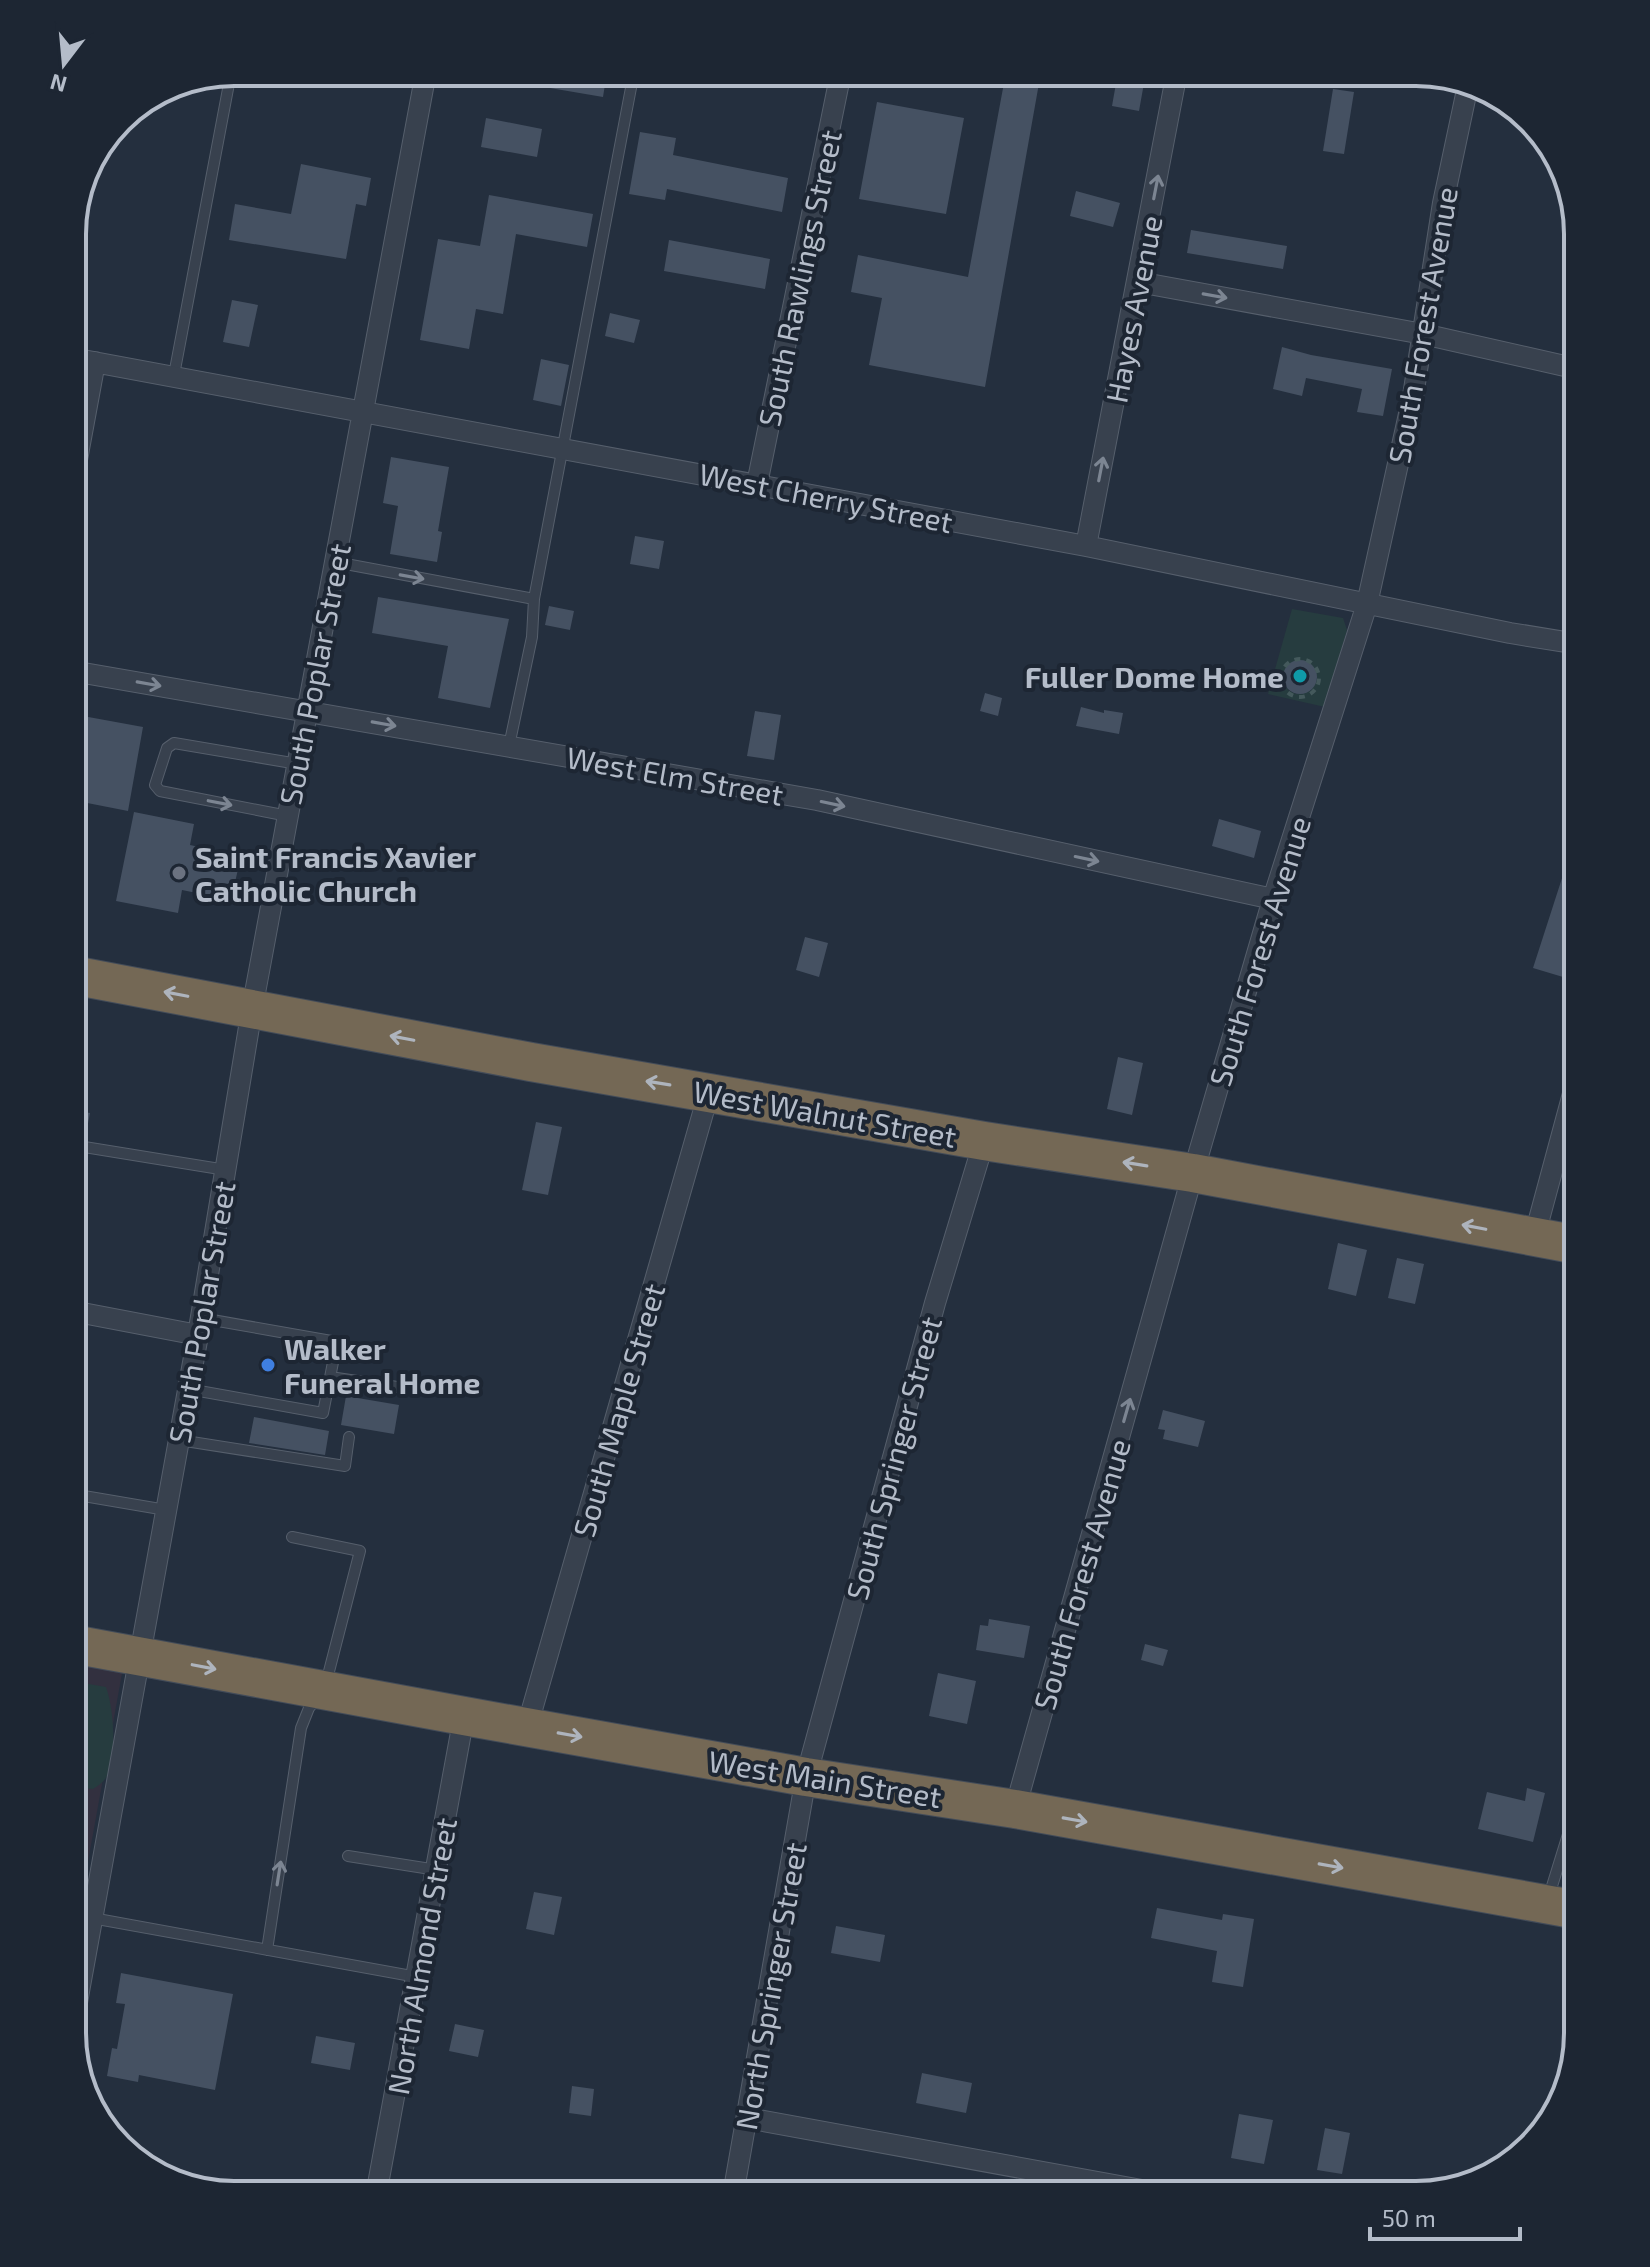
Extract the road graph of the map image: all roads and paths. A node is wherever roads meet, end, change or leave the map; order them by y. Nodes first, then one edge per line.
1 (228, 86) edge
2 (423, 86) edge
3 (631, 86) edge
4 (838, 86) edge
5 (1174, 86) edge
6 (1466, 95) edge
7 (1138, 282) junction
8 (1423, 334) junction
9 (86, 360) edge
10 (95, 362) junction
11 (1564, 366) edge
12 (174, 375) junction
13 (86, 411) edge
14 (363, 411) junction
15 (563, 449) junction
16 (757, 484) junction
17 (1086, 546) junction
18 (335, 562) junction
19 (534, 599) junction
20 (1367, 604) junction
21 (1564, 641) edge
22 (86, 673) edge
23 (1297, 699) joint
24 (308, 711) junction
25 (509, 746) junction
26 (298, 764) junction
27 (288, 816) junction
28 (1273, 899) junction
29 (86, 978) edge
30 (252, 1009) junction
31 (709, 1092) junction
32 (1564, 1127) edge
33 (984, 1141) junction
34 (86, 1147) edge
35 (226, 1170) junction
36 (1193, 1173) junction
37 (1534, 1238) junction
38 (1564, 1243) edge
39 (86, 1313) edge
40 (200, 1327) junction
41 (330, 1377) junction
42 (404, 1388) dead end
43 (188, 1389) junction
44 (349, 1437) dead end
45 (179, 1440) junction
46 (86, 1496) edge
47 (166, 1510) junction
48 (292, 1537) dead end
49 (86, 1646) edge
50 (138, 1655) junction
51 (324, 1690) junction
52 (464, 1716) junction
53 (527, 1727) junction
54 (806, 1777) junction
55 (1015, 1809) junction
56 (348, 1856) dead end
57 (437, 1870) junction
58 (1562, 1907) edge
59 (92, 1918) junction
60 (86, 1942) edge
61 (267, 1950) junction
62 (417, 1978) junction
63 (747, 2118) junction
64 (379, 2181) edge
65 (736, 2181) edge
66 (1092, 2181) edge

1 - 12 lane
2 - 14 street, South Poplar Street
3 - 15 lane
4 - 16 street, South Rawlings Street
7 -> 5 street, Hayes Avenue
6 - 8 street, South Forest Avenue
7 -> 8 street
17 -> 7 street, Hayes Avenue
8 - 11 street
8 - 20 street, South Forest Avenue
9 - 10 street, West Cherry Street
10 - 12 street, West Cherry Street
10 - 13 street
12 - 14 street, West Cherry Street
14 - 15 street, West Cherry Street
14 - 18 street, South Poplar Street
15 - 16 street, West Cherry Street
15 - 19 lane
16 - 17 street, West Cherry Street
17 - 20 street, West Cherry Street
18 -> 19 lane
18 - 24 street, South Poplar Street
19 - 25 lane
20 - 21 street, West Cherry Street
20 - 28 street, South Forest Avenue
22 -> 24 street, West Elm Street
23 - 23 path
24 -> 25 street, West Elm Street
24 - 26 street, South Poplar Street
25 -> 28 street, West Elm Street
26 - 27 street, South Poplar Street
26 -> 27 lane
27 - 30 street, South Poplar Street
28 - 36 street, South Forest Avenue
30 -> 29 highway, West Walnut Street
31 -> 30 highway, West Walnut Street
30 - 35 street, South Poplar Street
31 - 33 highway, West Walnut Street
31 - 53 street, South Maple Street
32 - 37 street
36 -> 33 highway, West Walnut Street
33 - 54 street, South Springer Street
34 - 35 lane
35 - 40 street, South Poplar Street
37 -> 36 highway, West Walnut Street
55 -> 36 street, South Forest Avenue
37 - 38 highway, West Walnut Street
39 - 40 street
40 - 41 lane
40 - 43 street, South Poplar Street
41 - 42 lane
41 - 43 lane
43 - 45 street, South Poplar Street
44 - 45 lane
45 - 47 street, South Poplar Street
46 - 47 lane
47 - 50 street, South Poplar Street
48 - 51 lane
49 - 50 highway, West Main Street
50 -> 51 highway, West Main Street
50 - 59 street, South Poplar Street
51 - 52 highway, West Main Street
61 -> 51 lane
52 - 53 highway, West Main Street
52 - 57 street, North Almond Street
53 -> 54 highway, West Main Street
54 - 55 highway, West Main Street
54 - 63 street, North Springer Street
55 -> 58 highway, West Main Street
56 - 57 lane
57 - 62 street, North Almond Street
59 - 60 street, South Poplar Street
59 - 61 lane
61 - 62 lane
62 - 64 street, North Almond Street
63 - 65 street, North Springer Street
63 - 66 street

